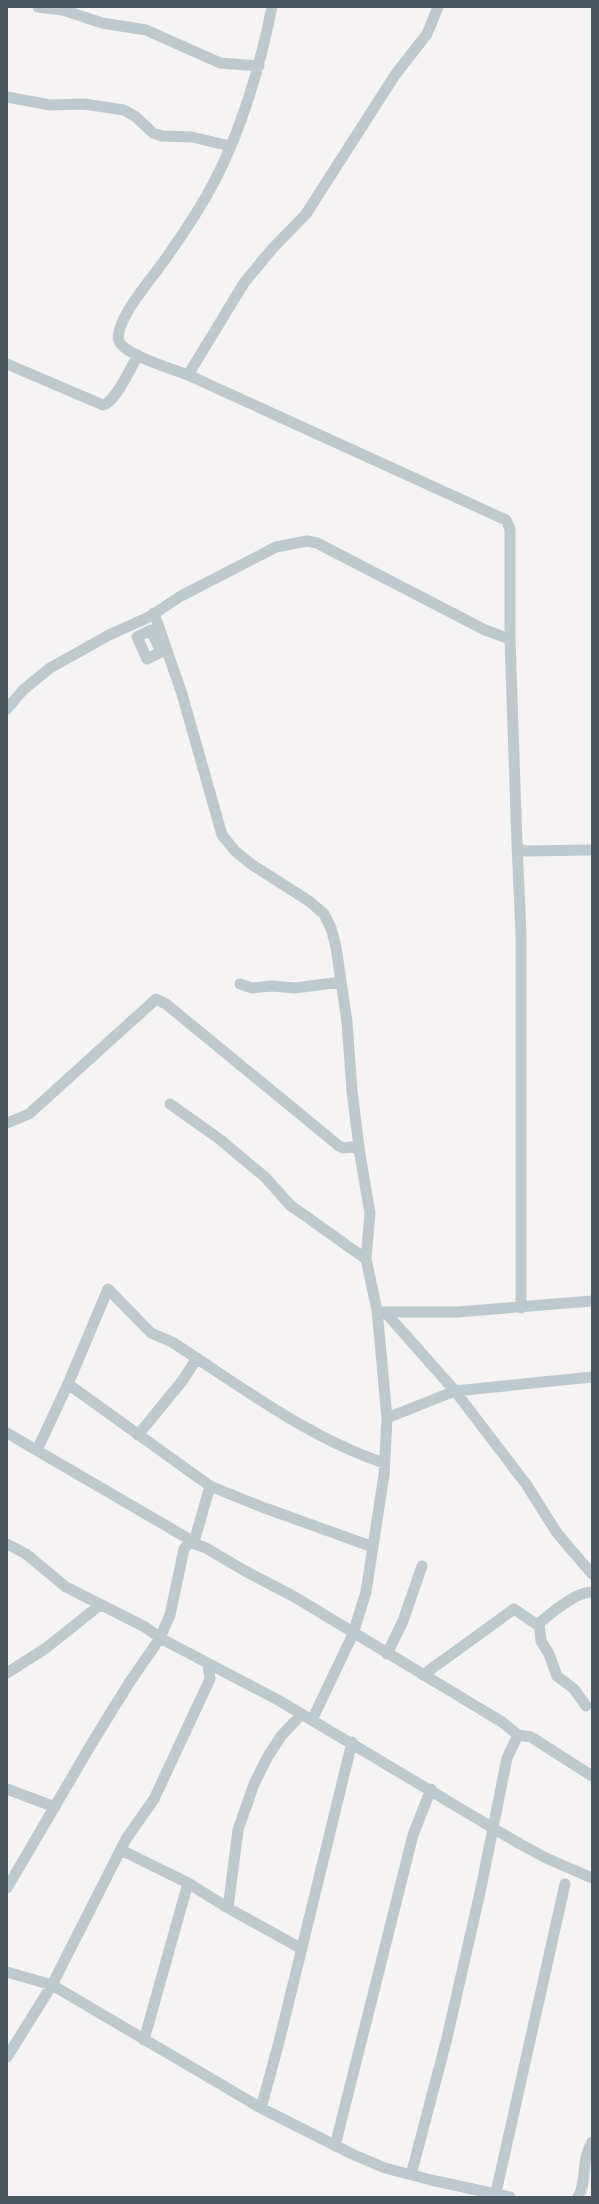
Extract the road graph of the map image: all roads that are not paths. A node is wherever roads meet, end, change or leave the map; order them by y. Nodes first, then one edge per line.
1 (38, 7) edge
2 (272, 7) edge
3 (438, 7) edge
4 (259, 66) junction
5 (7, 97) edge
6 (230, 146) junction
7 (138, 355) junction
8 (7, 364) edge
9 (188, 376) junction
10 (154, 613) junction
11 (510, 639) junction
12 (7, 709) edge
13 (517, 844) junction
14 (592, 850) edge
15 (342, 982) junction
16 (240, 984) dead end
17 (170, 1104) dead end
18 (7, 1123) edge
19 (359, 1146) junction
20 (366, 1259) junction
21 (592, 1301) edge
22 (521, 1308) junction
23 (382, 1312) junction
24 (196, 1358) junction
25 (592, 1377) edge
26 (68, 1384) junction
27 (455, 1391) junction
28 (387, 1418) junction
29 (7, 1433) edge
30 (138, 1435) junction
31 (37, 1450) junction
32 (384, 1464) junction
33 (210, 1486) junction
34 (194, 1542) junction
35 (7, 1544) edge
36 (373, 1547) junction
37 (422, 1566) dead end
38 (592, 1574) edge
39 (592, 1592) edge
40 (100, 1605) junction
41 (538, 1626) junction
42 (353, 1634) junction
43 (160, 1638) junction
44 (387, 1654) junction
45 (208, 1665) junction
46 (223, 1671) junction
47 (7, 1673) edge
48 (423, 1675) junction
49 (210, 1679) junction
50 (586, 1706) dead end
51 (302, 1714) junction
52 (312, 1720) junction
53 (518, 1735) junction
54 (352, 1742) junction
55 (592, 1776) edge
56 (7, 1789) edge
57 (431, 1789) junction
58 (55, 1807) junction
59 (493, 1828) junction
60 (121, 1850) junction
61 (592, 1878) edge
62 (188, 1883) junction
63 (565, 1884) dead end
64 (7, 1888) edge
65 (228, 1908) junction
66 (302, 1949) junction
67 (7, 1972) edge
68 (52, 1985) junction
69 (144, 2040) junction
70 (7, 2057) edge
71 (261, 2108) junction
72 (592, 2142) edge
73 (335, 2146) junction
74 (411, 2175) junction
75 (496, 2196) edge
76 (510, 2197) edge
77 (578, 2197) edge

1 - 4 street
2 - 4 street
3 - 9 street
4 - 6 street
5 - 6 street
6 - 7 street
7 - 8 street
7 - 9 street
9 - 11 street
10 - 11 street
10 - 12 street
10 - 15 street
11 - 13 street
13 - 14 street
13 - 22 street
15 - 16 street
15 - 19 street
17 - 20 street
18 - 19 street
19 - 20 street
20 - 23 street
21 - 22 street
22 - 23 street
23 - 27 street
23 - 28 street
24 - 26 street
24 - 30 street
24 - 32 street
25 - 27 street
26 - 30 street
26 - 31 street
27 - 28 street
27 - 38 street
28 - 32 street
29 - 31 street
30 - 33 street
31 - 34 street
32 - 36 street
33 - 34 street
33 - 36 street
34 - 42 street
34 - 43 street
35 - 40 street
36 - 42 street
37 - 44 street
39 - 41 street
40 - 43 street
40 - 47 street
41 - 48 street
41 - 50 street
42 - 44 street
42 - 52 street
43 - 45 street
43 - 58 street
44 - 48 street
45 - 46 street
45 - 49 street
46 - 49 street
46 - 51 street
48 - 53 street
49 - 60 street
51 - 52 street
51 - 65 street
52 - 54 street
53 - 55 street
53 - 59 street
54 - 57 street
54 - 66 street
56 - 58 street
57 - 59 street
57 - 73 street
58 - 64 street
59 - 61 street
59 - 74 street
60 - 62 street
60 - 68 street
62 - 65 street
62 - 69 street
63 - 75 street
65 - 66 street
66 - 71 street
67 - 68 street
68 - 69 street
68 - 70 street
69 - 71 street
71 - 73 street
72 - 77 street
73 - 74 street
74 - 75 street
75 - 76 street

